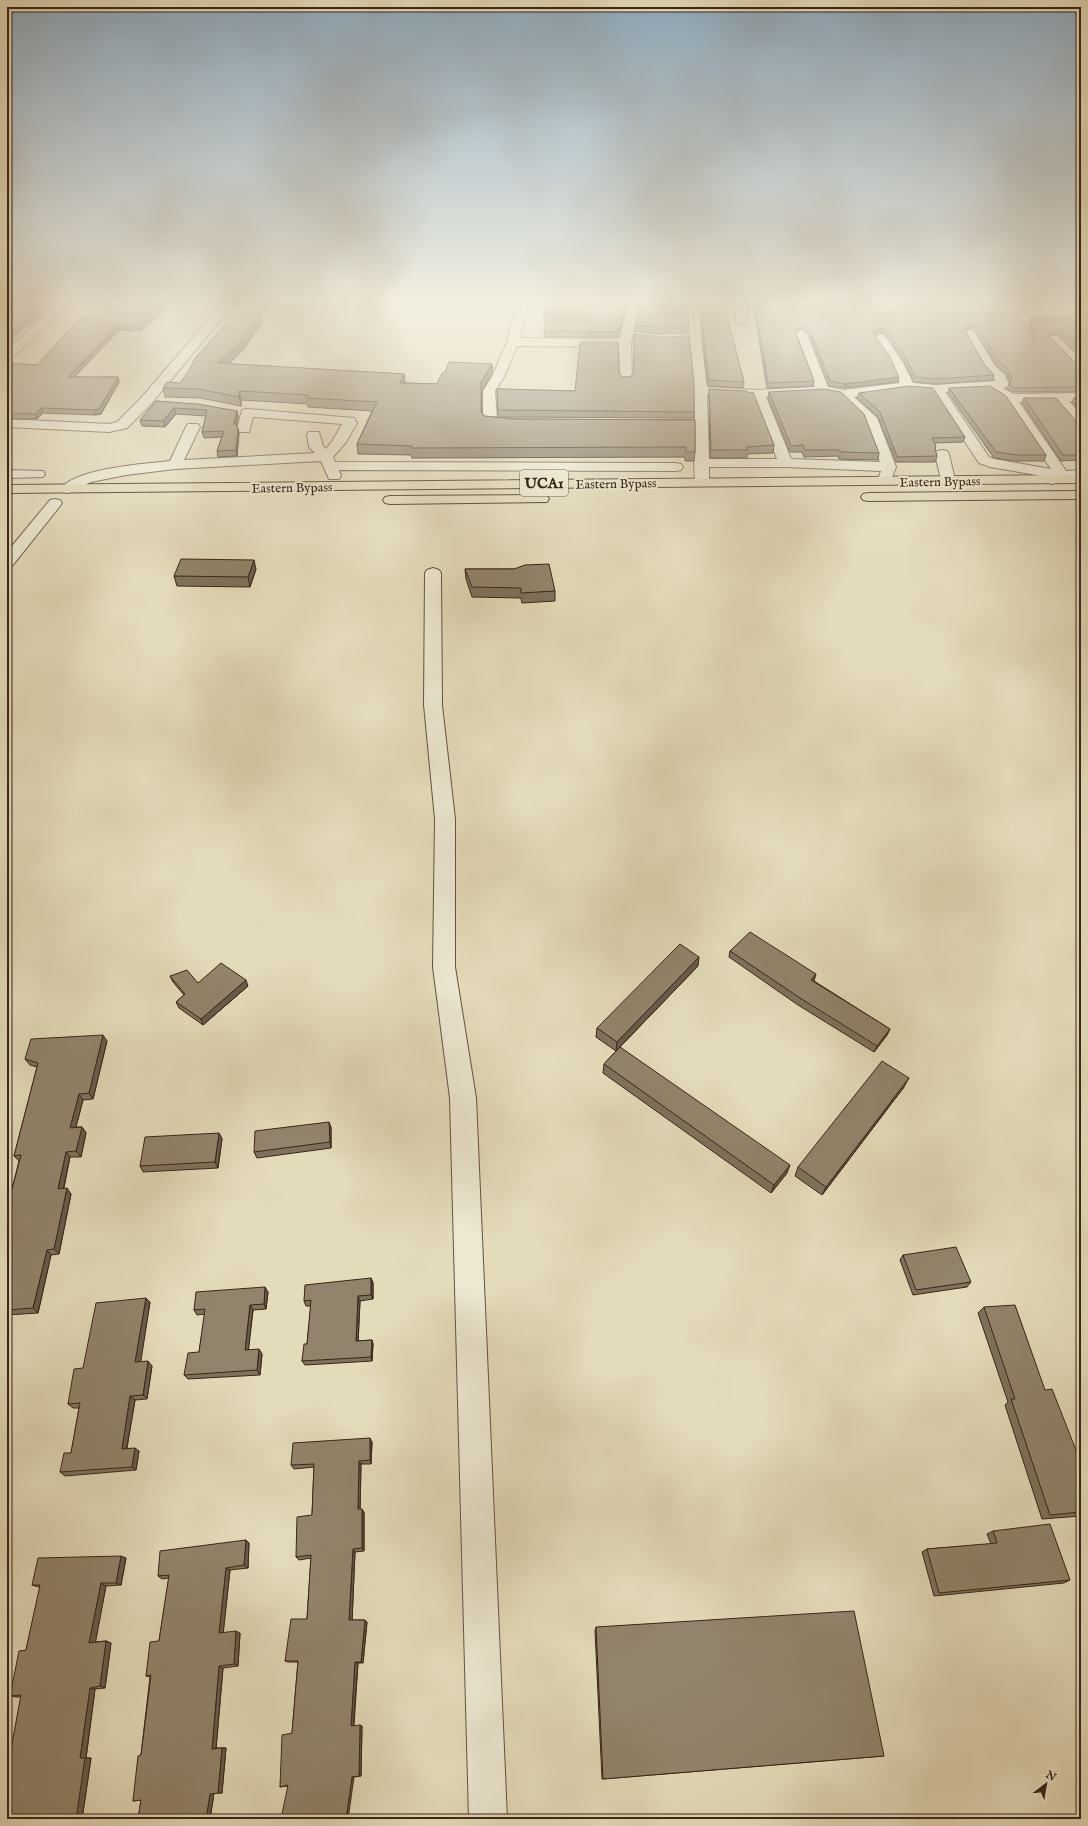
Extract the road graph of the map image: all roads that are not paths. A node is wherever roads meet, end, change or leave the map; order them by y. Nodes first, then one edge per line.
1 (155, 390) edge
2 (489, 390) edge
3 (701, 390) edge
4 (704, 390) edge
5 (820, 390) edge
6 (824, 390) edge
7 (874, 390) edge
8 (937, 390) edge
9 (998, 390) edge
10 (758, 394) junction
11 (844, 394) junction
12 (1058, 397) junction
13 (1081, 397) edge
14 (1010, 398) junction
15 (146, 401) junction
16 (161, 402) edge
17 (7, 423) edge
18 (530, 423) edge
19 (1081, 423) edge
20 (654, 424) edge
21 (701, 424) junction
22 (193, 427) dead end
23 (244, 429) dead end
24 (314, 435) dead end
25 (942, 454) dead end
26 (328, 462) junction
27 (701, 463) junction
28 (786, 463) junction
29 (175, 465) junction
30 (481, 467) junction
31 (570, 467) junction
32 (676, 467) dead end
33 (889, 467) junction
34 (7, 474) edge
35 (38, 474) dead end
36 (1081, 474) edge
37 (1058, 477) junction
38 (1081, 479) edge
39 (948, 480) junction
40 (702, 482) junction
41 (885, 482) junction
42 (570, 483) junction
43 (481, 484) junction
44 (338, 486) junction
45 (7, 489) edge
46 (1081, 495) edge
47 (69, 496) junction
48 (851, 497) dead end
49 (557, 498) dead end
50 (377, 500) dead end
51 (34, 503) dead end
52 (55, 503) junction
53 (7, 562) edge
54 (433, 573) dead end
55 (488, 1819) edge

1 - 15 street
2 - 18 street
3 - 21 street
4 - 10 street
5 - 10 street
6 - 11 street
7 - 11 street
8 - 37 street
9 - 14 street
10 - 28 street
11 - 33 street
12 - 13 street
12 - 14 street
12 - 19 street
14 - 37 street
15 - 16 street
15 - 17 street
20 - 21 street
21 - 27 street
22 - 29 street
23 - 26 street
24 - 26 street
25 - 39 street
26 - 29 street
26 - 30 street
26 - 44 street
27 - 28 street
27 - 40 street
28 - 33 street
29 - 47 street
30 - 31 street
30 - 43 street
31 - 32 street
31 - 42 street
33 - 41 street
34 - 35 street
36 - 37 street
37 - 38 main road, Eastern Bypass / UCA1
37 - 39 main road, Eastern Bypass / UCA1
39 - 41 main road, Eastern Bypass / UCA1
40 - 41 main road, Eastern Bypass / UCA1
40 - 42 main road, Eastern Bypass / UCA1
42 - 43 main road, Eastern Bypass / UCA1
43 - 44 main road, Eastern Bypass / UCA1
44 - 47 main road, Eastern Bypass / UCA1
45 - 47 main road, Eastern Bypass / UCA1
46 - 48 main road, Eastern Bypass
47 - 52 main road, Eastern Bypass / UCA1
49 - 50 main road, Eastern Bypass / UCA1
51 - 52 main road, Eastern Bypass / UCA1
52 - 53 street
54 - 55 street

